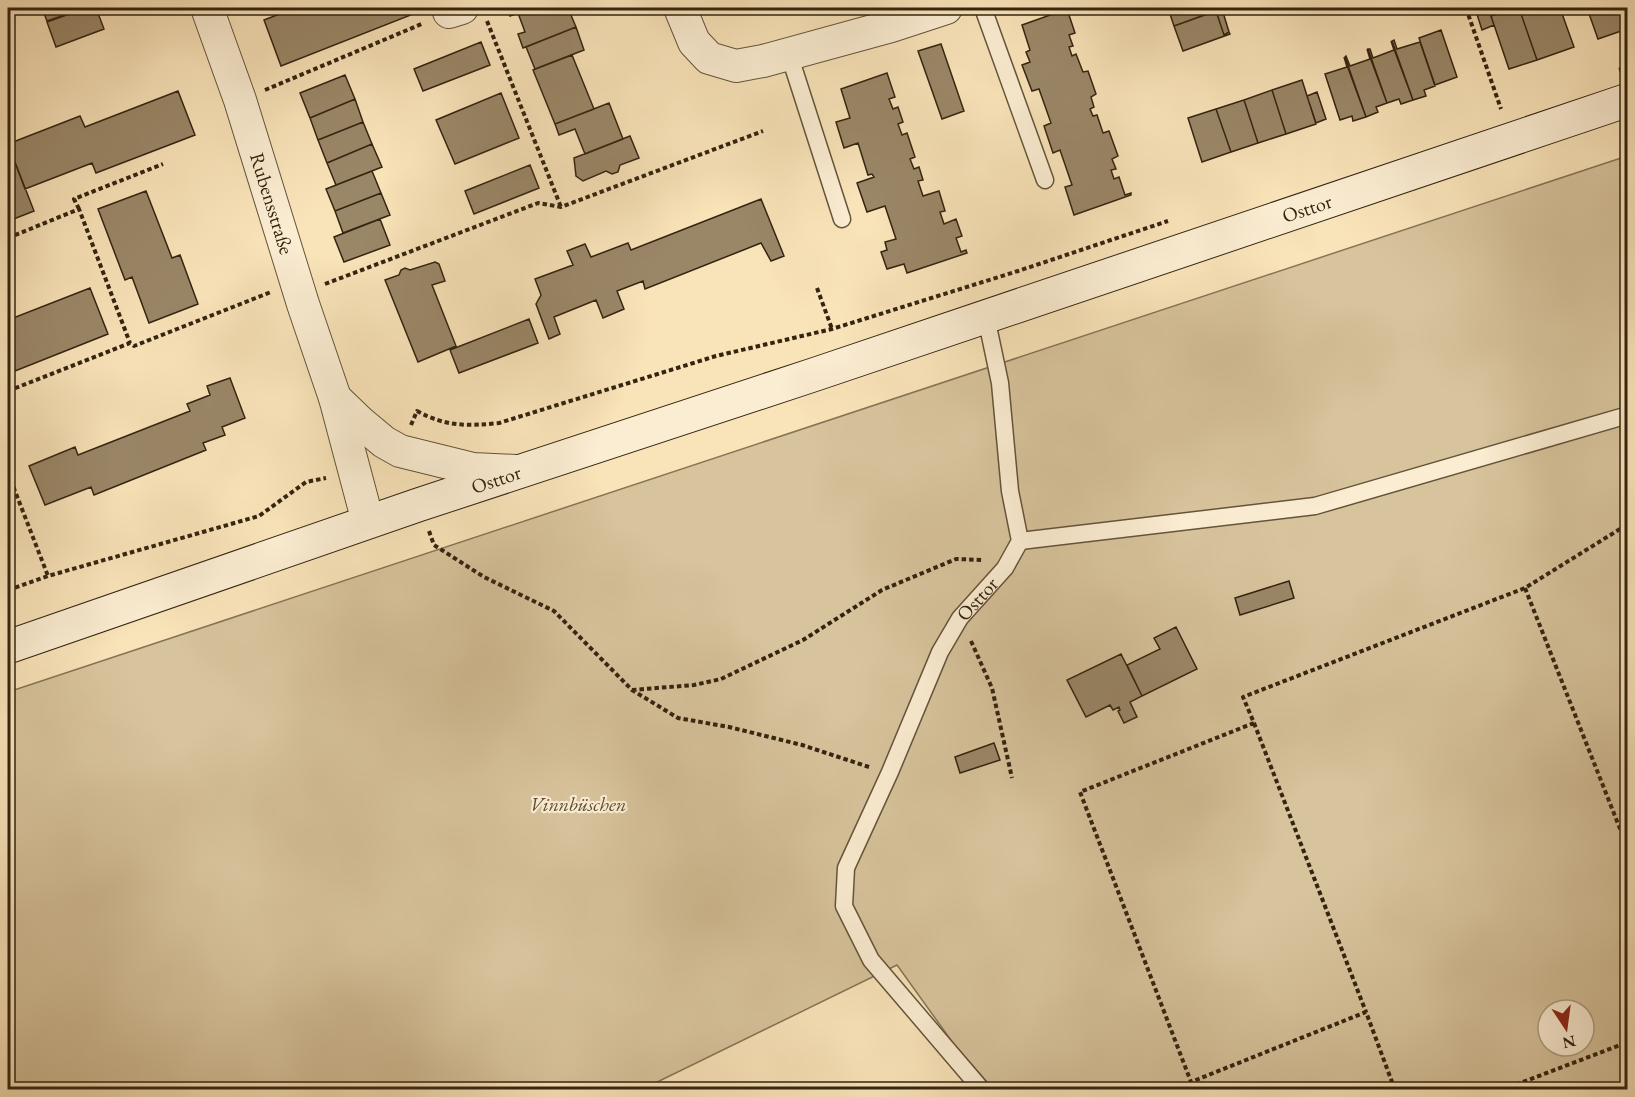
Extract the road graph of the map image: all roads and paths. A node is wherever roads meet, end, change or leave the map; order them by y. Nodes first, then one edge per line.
1 (207, 8) edge
2 (680, 8) edge
3 (946, 8) edge
4 (983, 8) edge
5 (1466, 8) edge
6 (466, 13) edge
7 (789, 54) junction
8 (1628, 67) edge
9 (1622, 85) edge
10 (240, 100) junction
11 (1511, 106) dead end
12 (763, 130) dead end
13 (163, 164) dead end
14 (1045, 180) dead end
15 (561, 207) junction
16 (79, 209) junction
17 (842, 219) dead end
18 (1175, 219) dead end
19 (8, 238) edge
20 (297, 288) junction
21 (817, 288) dead end
22 (986, 317) junction
23 (832, 329) junction
24 (130, 343) junction
25 (8, 391) edge
26 (335, 398) junction
27 (1628, 415) edge
28 (400, 451) junction
29 (519, 471) junction
30 (354, 472) junction
31 (8, 474) edge
32 (418, 505) junction
33 (368, 522) junction
34 (1628, 525) edge
35 (1020, 541) junction
36 (1005, 568) junction
37 (48, 576) junction
38 (1525, 588) junction
39 (8, 590) edge
40 (960, 618) junction
41 (8, 647) edge
42 (632, 690) junction
43 (1254, 723) junction
44 (890, 772) junction
45 (1012, 778) dead end
46 (1628, 849) edge
47 (1366, 1012) junction
48 (1628, 1042) edge
49 (982, 1089) edge
50 (1395, 1089) edge
51 (1502, 1089) edge

1 - 10 street, Rubensstraße
2 - 7 street
3 - 7 street
4 - 14 lane
5 - 11 path
6 - 10 path
6 - 15 path
7 - 17 lane
8 - 9 path
9 - 22 main road, Osttor
10 - 20 street, Rubensstraße
12 - 15 path
13 - 16 path
15 - 20 path
16 - 19 path
16 - 24 path
18 - 23 path
20 - 24 path
20 - 26 street, Rubensstraße
21 - 23 path
22 - 29 main road, Osttor
22 - 35 lane
23 - 28 path
24 - 25 path
26 - 28 street, Rubensstraße
26 - 30 street, Rubensstraße
27 - 35 lane
28 - 29 street, Rubensstraße
29 - 32 main road, Osttor
30 - 33 street, Rubensstraße
30 - 37 path
31 - 37 path
32 - 33 main road, Osttor
32 - 42 path
33 - 41 main road, Osttor
34 - 38 path
35 - 36 lane, Osttor
36 - 40 lane, Osttor
36 - 42 path
37 - 39 path
38 - 43 path
38 - 46 path
40 - 44 lane, Osttor
40 - 45 path
42 - 44 path
43 - 47 path
43 - 47 path
44 - 49 lane, Osttor
47 - 50 path
48 - 51 path

